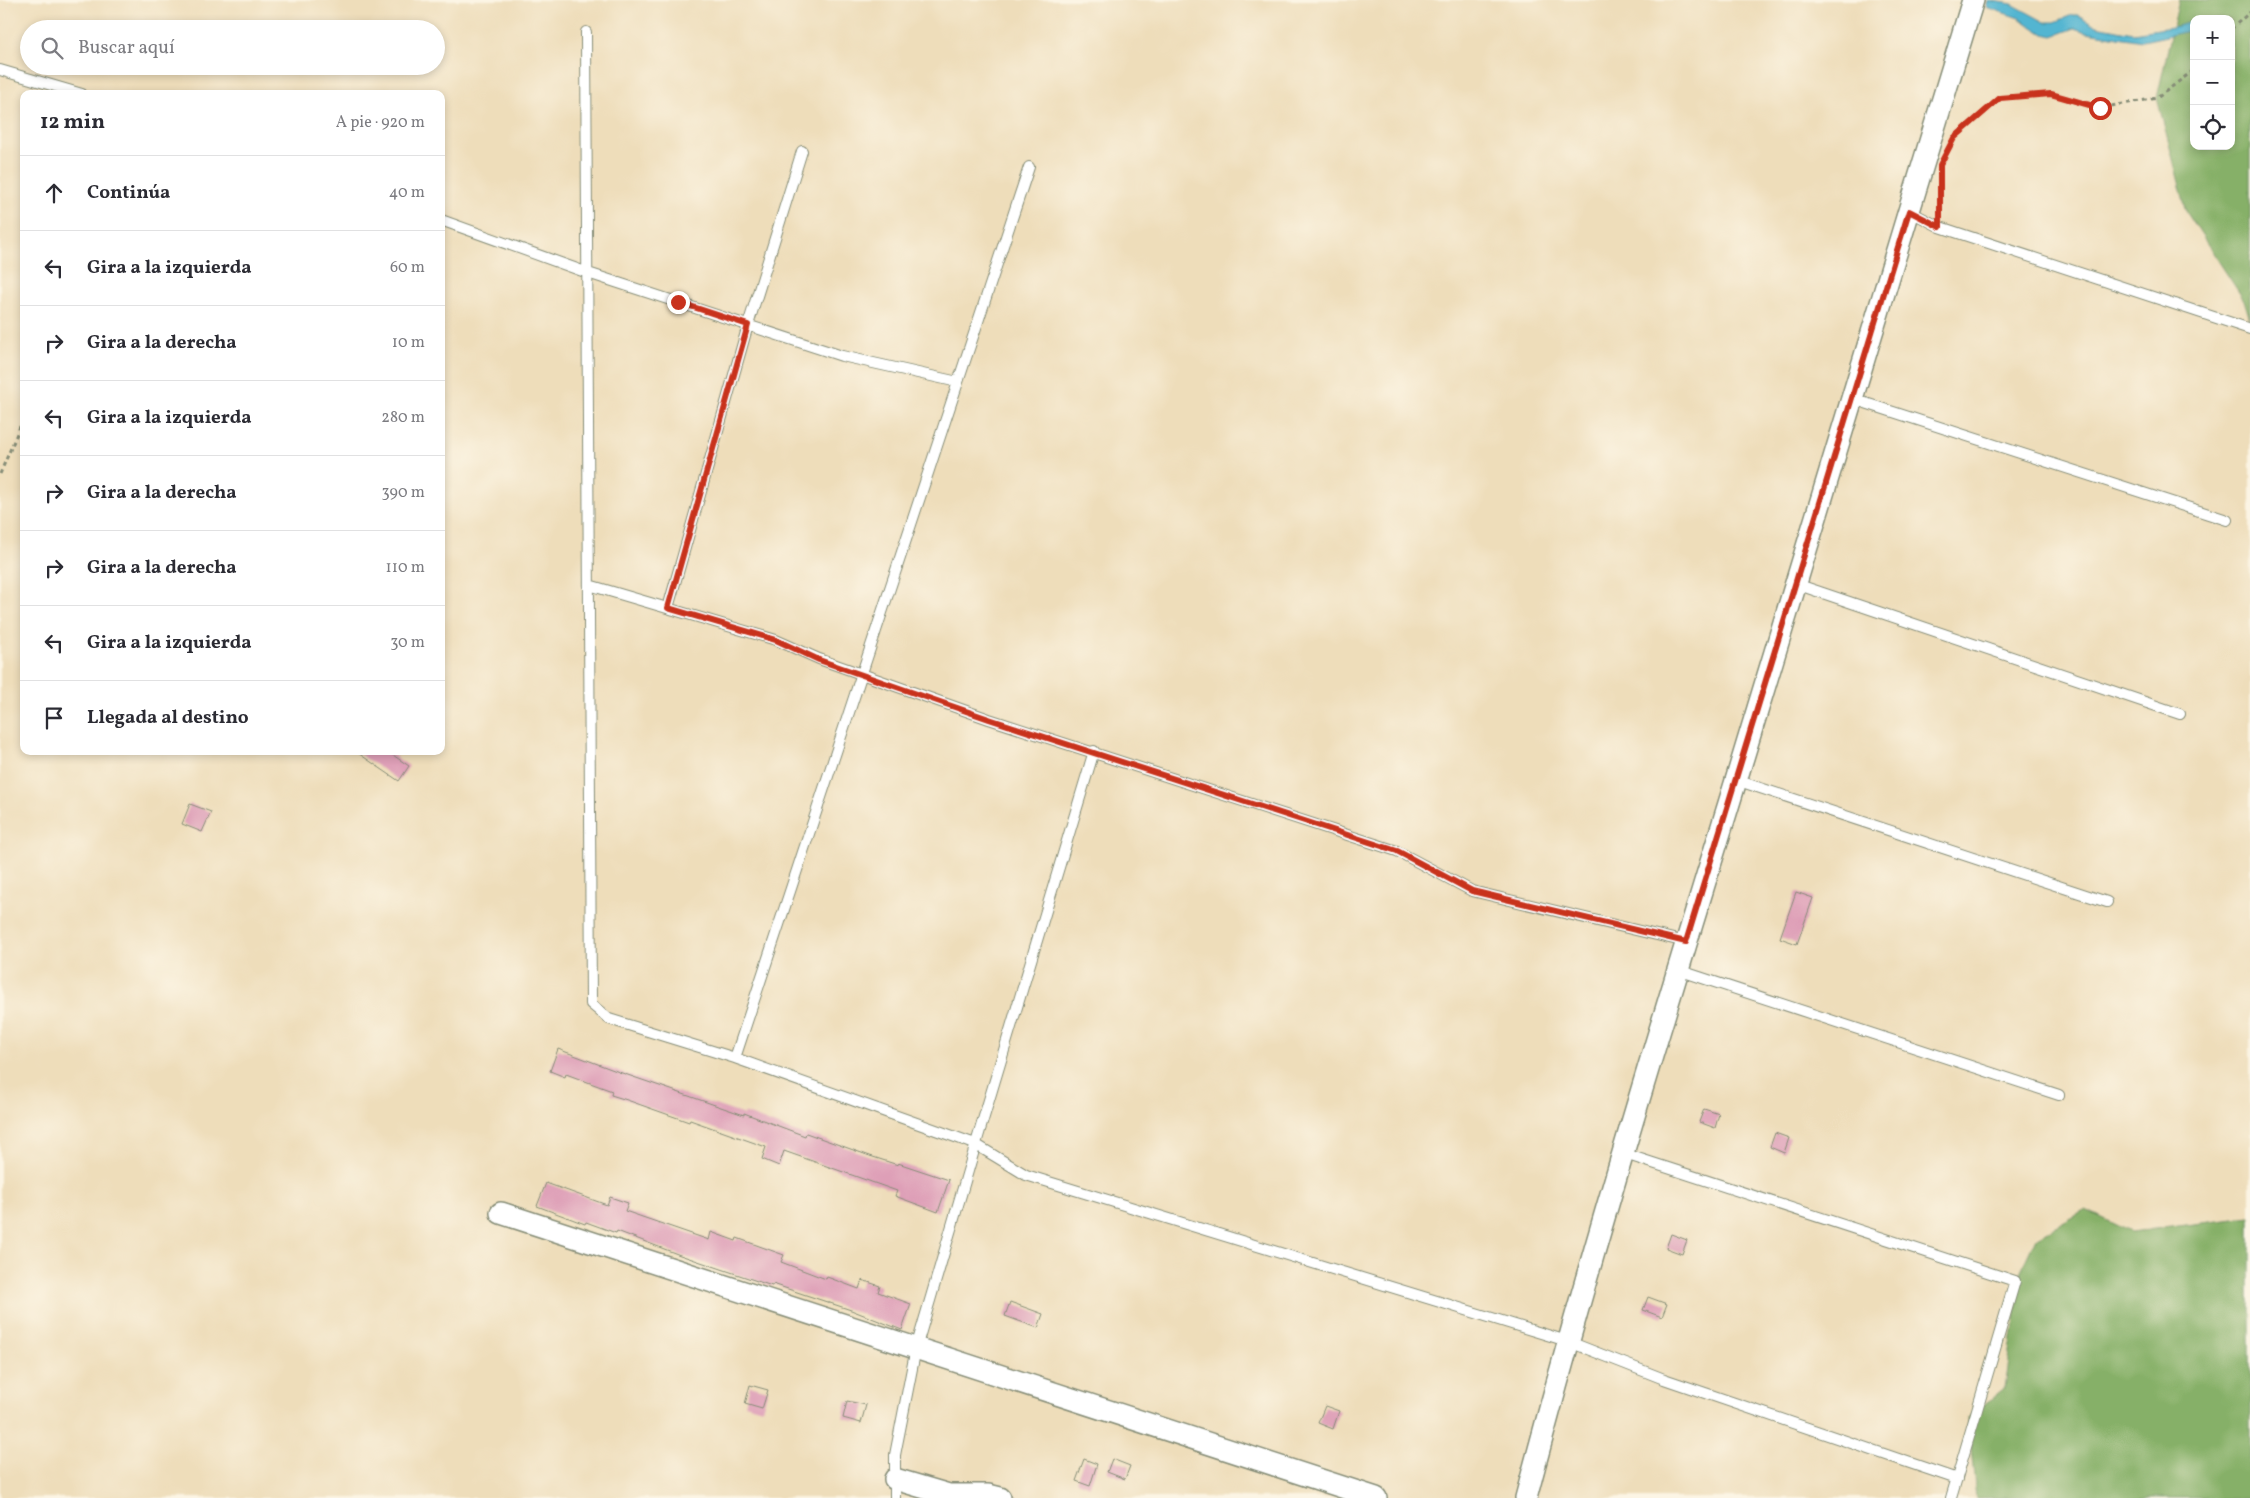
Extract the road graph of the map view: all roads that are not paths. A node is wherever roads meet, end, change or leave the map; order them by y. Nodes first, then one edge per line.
1 (1973, 0) edge
2 (586, 32) dead end
3 (0, 70) edge
4 (68, 90) edge
5 (802, 151) dead end
6 (1029, 167) dead end
7 (1909, 211) junction
8 (445, 221) edge
9 (588, 273) junction
10 (748, 325) junction
11 (2250, 329) edge
12 (958, 382) junction
13 (1853, 399) junction
14 (2227, 520) dead end
15 (1796, 584) junction
16 (589, 585) junction
17 (668, 608) junction
18 (861, 674) junction
19 (2180, 714) dead end
20 (1094, 752) junction
21 (1736, 780) junction
22 (2107, 902) dead end
23 (1686, 942) junction
24 (1678, 970) junction
25 (735, 1058) junction
26 (2059, 1095) dead end
27 (976, 1144) junction
28 (1622, 1153) junction
29 (501, 1213) dead end
30 (1567, 1341) junction
31 (916, 1348) junction
32 (1957, 1479) junction
33 (895, 1489) edge
34 (1000, 1498) edge
35 (1376, 1498) edge
36 (1526, 1498) edge
37 (1951, 1498) edge

1 - 7 street
2 - 9 lane
3 - 4 lane
5 - 10 lane
6 - 12 lane
7 - 11 lane
7 - 13 street
8 - 9 lane
9 - 10 lane
9 - 16 lane
10 - 12 lane
10 - 17 lane
12 - 18 lane
13 - 14 lane
13 - 15 street
15 - 19 lane
15 - 21 street
16 - 17 lane
16 - 25 lane
17 - 18 lane
18 - 20 lane
18 - 25 lane
20 - 23 lane
20 - 27 lane
21 - 22 lane
21 - 23 street
23 - 24 street
24 - 26 lane
24 - 28 street
25 - 27 lane
27 - 30 lane
27 - 31 lane
28 - 30 street
28 - 32 lane
29 - 31 street
30 - 32 lane
30 - 36 street
31 - 33 lane
31 - 35 street
32 - 37 lane
33 - 34 street

